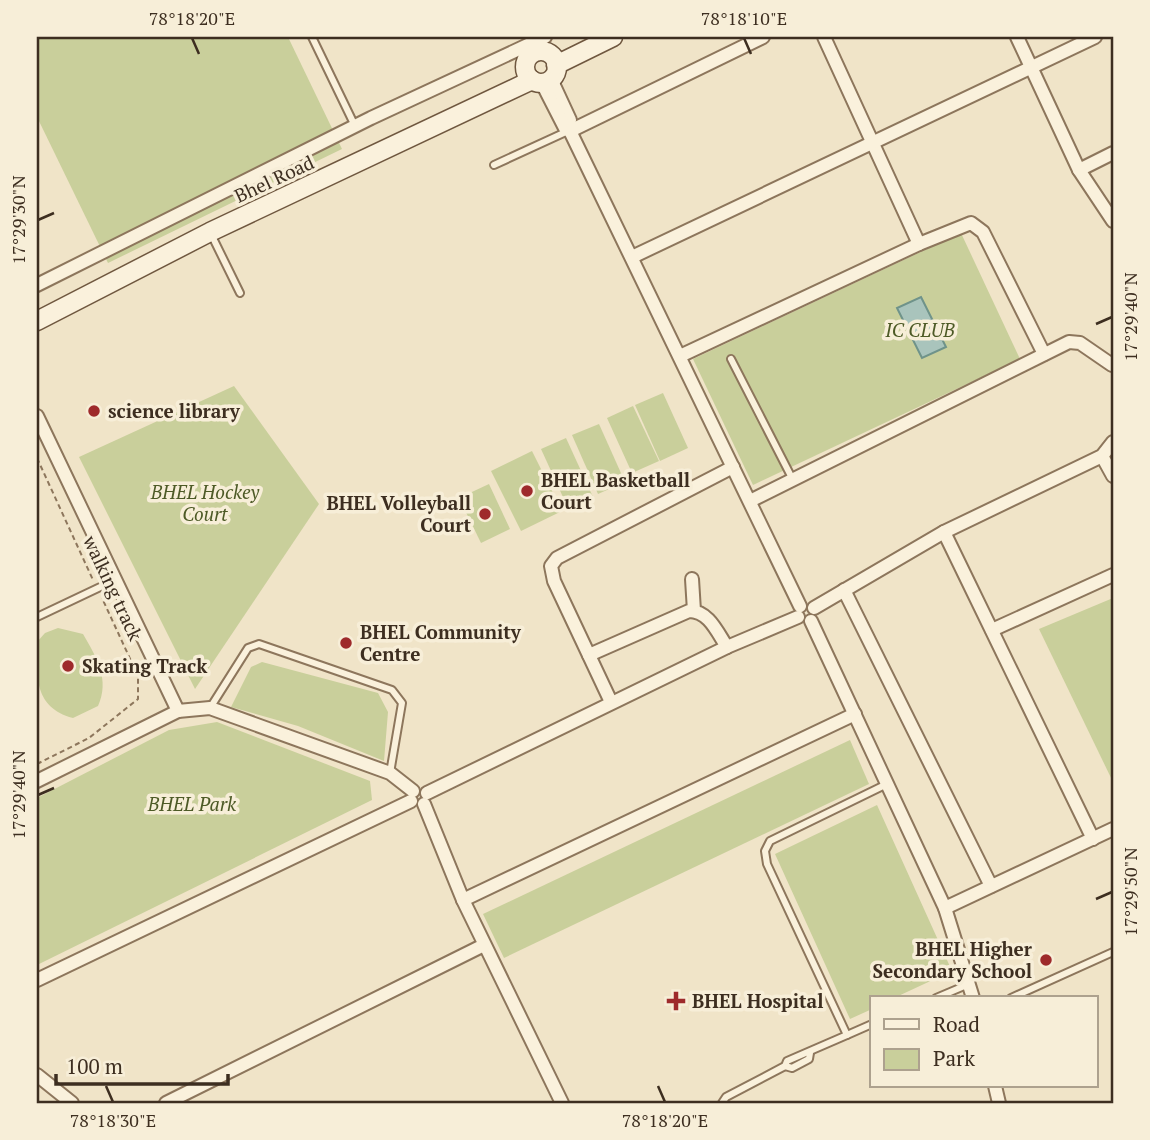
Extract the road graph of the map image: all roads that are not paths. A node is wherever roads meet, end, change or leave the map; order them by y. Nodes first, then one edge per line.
1 (312, 37) edge
2 (545, 37) edge
3 (613, 37) edge
4 (763, 37) edge
5 (824, 37) edge
6 (1017, 37) edge
7 (1095, 37) edge
8 (528, 45) edge
9 (1031, 67) junction
10 (545, 76) junction
11 (355, 125) junction
12 (570, 131) junction
13 (873, 142) junction
14 (1113, 153) edge
15 (494, 165) dead end
16 (1080, 170) junction
17 (1113, 221) edge
18 (210, 232) junction
19 (919, 244) junction
20 (632, 257) junction
21 (37, 285) edge
22 (240, 293) dead end
23 (37, 321) edge
24 (1044, 354) junction
25 (680, 356) junction
26 (731, 359) dead end
27 (1112, 365) edge
28 (37, 416) edge
29 (1113, 442) edge
30 (1102, 456) junction
31 (733, 467) junction
32 (1113, 477) edge
33 (793, 480) junction
34 (750, 501) junction
35 (944, 532) junction
36 (1113, 575) edge
37 (692, 579) dead end
38 (116, 580) junction
39 (844, 590) junction
40 (694, 611) junction
41 (806, 613) junction
42 (37, 617) edge
43 (992, 630) junction
44 (727, 647) junction
45 (589, 654) junction
46 (611, 702) junction
47 (210, 708) junction
48 (178, 711) junction
49 (855, 714) junction
50 (390, 773) junction
51 (37, 781) edge
52 (888, 783) junction
53 (419, 797) junction
54 (1113, 830) edge
55 (1093, 839) junction
56 (991, 886) junction
57 (463, 900) junction
58 (945, 908) junction
59 (484, 944) junction
60 (1113, 952) edge
61 (37, 980) edge
62 (969, 984) junction
63 (941, 996) edge
64 (972, 996) edge
65 (1015, 996) edge
66 (870, 1025) edge
67 (847, 1035) junction
68 (37, 1074) edge
69 (187, 1098) edge
70 (72, 1103) edge
71 (166, 1103) edge
72 (562, 1103) edge
73 (722, 1103) edge

1 - 11 lane
2 - 8 street
3 - 10 street, Bhel Road
4 - 12 street
5 - 13 street
6 - 9 street
7 - 9 street
8 - 10 street
8 - 10 street
8 - 11 street
9 - 13 street
9 - 16 street
10 - 12 street
10 - 18 street, Bhel Road
11 - 21 street
12 - 15 lane
12 - 20 street
13 - 19 street
13 - 20 street
14 - 16 street
16 - 17 street
18 - 22 lane
18 - 23 street, Bhel Road
19 - 24 street
19 - 25 street
20 - 25 street
24 - 27 street
24 - 33 street
25 - 31 street
26 - 33 lane
28 - 38 street
29 - 30 street
30 - 32 street
30 - 35 street
31 - 34 street
31 - 45 street
33 - 34 street
34 - 41 street
35 - 39 street
35 - 43 street
36 - 43 street
37 - 40 street
38 - 42 lane
38 - 48 street
39 - 41 street
39 - 56 street
40 - 44 street
40 - 45 street
41 - 44 street
41 - 49 street
43 - 55 street
44 - 46 street
45 - 46 street
46 - 53 street
47 - 48 street
47 - 50 street
47 - 50 lane
48 - 51 street
49 - 52 street
49 - 57 street
50 - 53 street
52 - 58 street
52 - 67 lane
53 - 57 street
53 - 61 street
54 - 55 street
55 - 56 street
56 - 58 street
57 - 59 street
58 - 62 street
59 - 69 street
59 - 72 street
60 - 65 lane
62 - 63 lane
62 - 64 street
66 - 67 lane
67 - 73 lane
68 - 70 street
69 - 71 street

